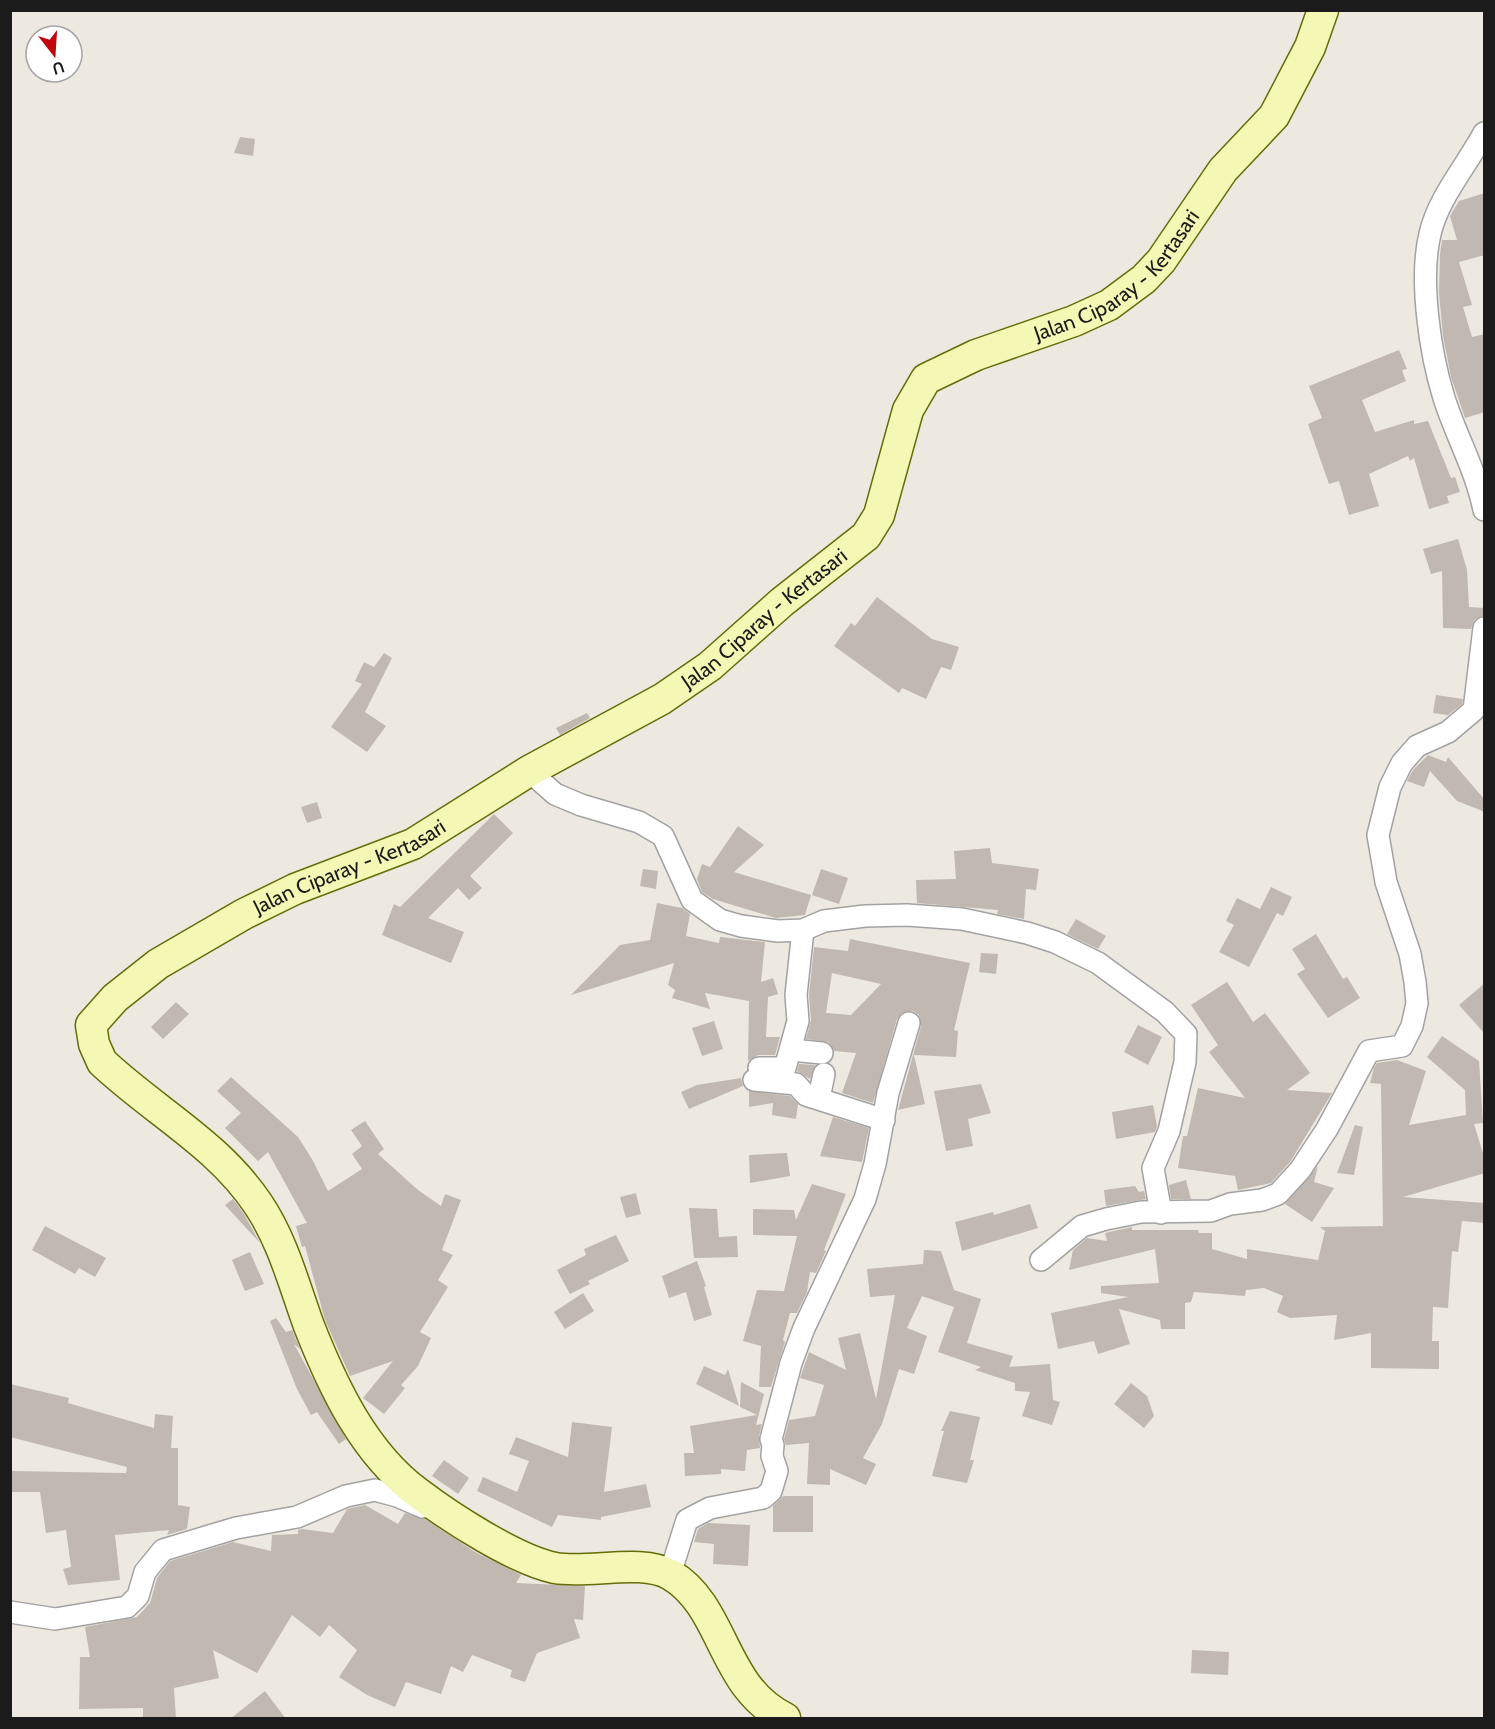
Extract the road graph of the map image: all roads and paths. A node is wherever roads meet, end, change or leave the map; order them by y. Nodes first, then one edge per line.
1 (1323, 10) edge
2 (1485, 133) edge
3 (1485, 510) edge
4 (1485, 628) edge
5 (529, 771) junction
6 (803, 930) junction
7 (909, 1023) dead end
8 (791, 1050) junction
9 (819, 1098) junction
10 (884, 1120) junction
11 (1161, 1213) junction
12 (1041, 1260) dead end
13 (446, 1512) junction
14 (670, 1574) junction
15 (10, 1612) edge
16 (785, 1719) edge

1 - 5 main road, Jalan Ciparay - Kertasari
2 - 3 street
4 - 11 street
5 - 6 street
5 - 13 main road, Jalan Ciparay - Kertasari
6 - 8 street
6 - 11 street
7 - 10 street
8 - 9 street
8 - 9 street
9 - 10 street
10 - 14 street
11 - 12 street
13 - 14 main road, Jalan Ciparay - Kertasari
13 - 15 street
14 - 16 main road

